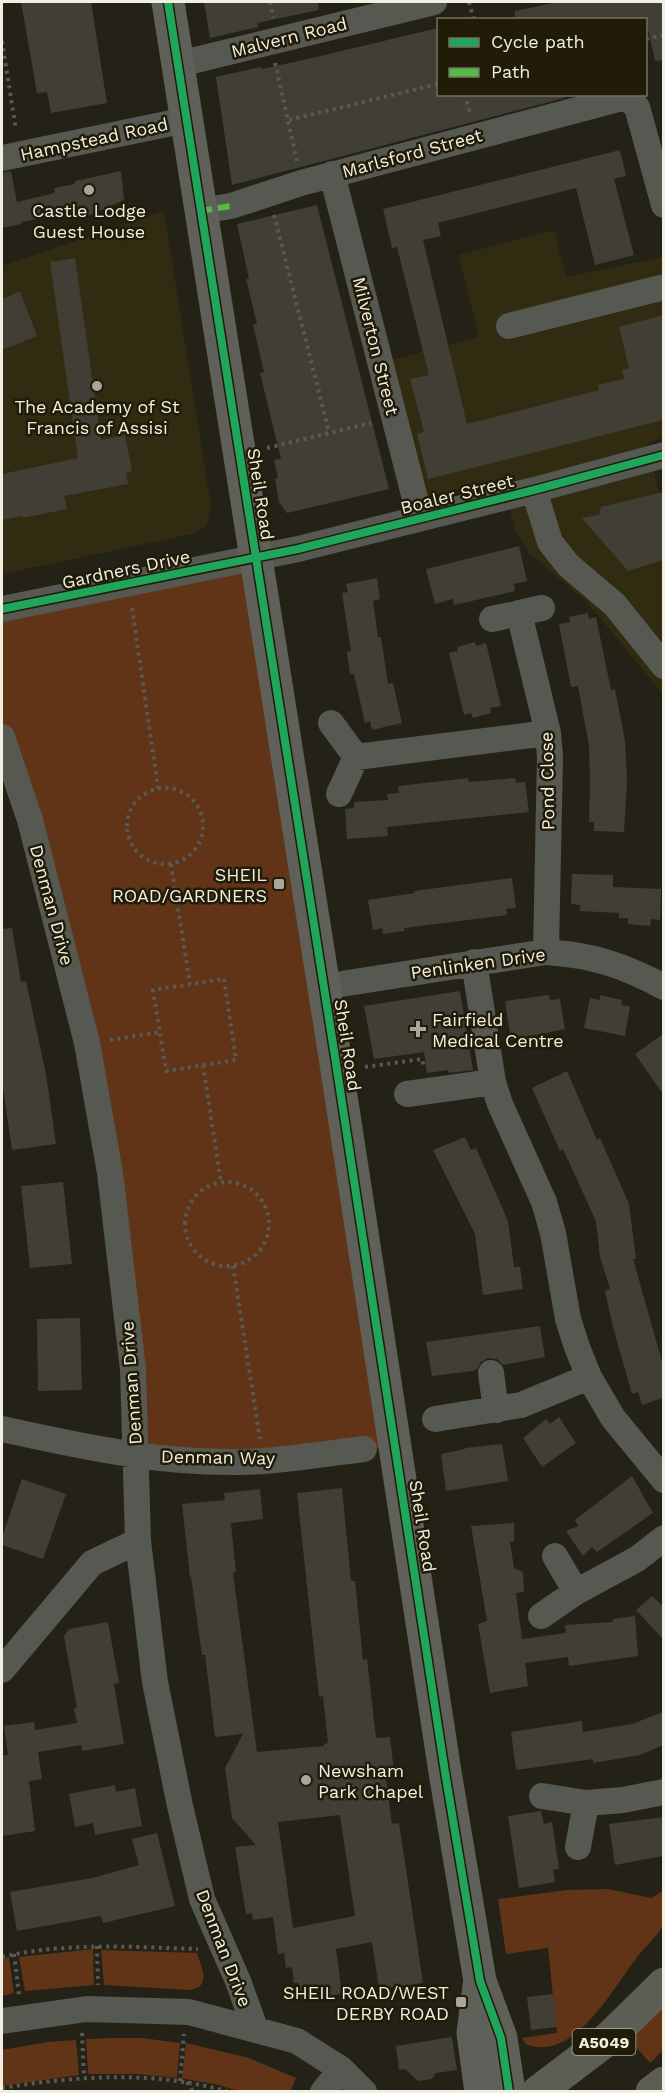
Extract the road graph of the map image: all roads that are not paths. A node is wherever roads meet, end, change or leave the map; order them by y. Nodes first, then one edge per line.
1 (168, 2) edge
2 (434, 2) edge
3 (179, 64) junction
4 (186, 120) junction
5 (11, 156) edge
6 (332, 174) junction
7 (663, 206) edge
8 (215, 208) junction
9 (663, 287) edge
10 (509, 326) dead end
11 (663, 455) edge
12 (534, 490) junction
13 (420, 518) junction
14 (256, 558) junction
15 (2, 609) edge
16 (492, 619) dead end
17 (663, 666) edge
18 (331, 723) dead end
19 (548, 733) junction
20 (2, 737) edge
21 (356, 757) junction
22 (339, 794) dead end
23 (546, 952) junction
24 (474, 962) junction
25 (322, 987) junction
26 (663, 987) edge
27 (493, 1082) junction
28 (417, 1092) road end
29 (491, 1373) dead end
30 (589, 1377) junction
31 (496, 1410) junction
32 (435, 1419) dead end
33 (2, 1428) edge
34 (364, 1449) dead end
35 (136, 1454) junction
36 (663, 1480) edge
37 (663, 1538) edge
38 (138, 1542) junction
39 (555, 1556) dead end
40 (576, 1592) junction
41 (541, 1616) dead end
42 (2, 1670) edge
43 (663, 1792) edge
44 (542, 1796) dead end
45 (586, 1803) junction
46 (578, 1846) dead end
47 (480, 1981) junction
48 (663, 1984) edge
49 (12, 2020) edge
50 (255, 2028) junction
51 (341, 2069) junction
52 (663, 2083) edge
53 (323, 2091) edge
54 (363, 2091) edge
55 (481, 2091) edge
56 (509, 2091) edge
57 (538, 2091) edge
58 (652, 2091) edge

1 - 3 main road, Sheil Road
2 - 3 street, Malvern Road
3 - 4 main road, Sheil Road
4 - 5 street, Hampstead Road
4 - 8 main road, Sheil Road
6 - 7 street, Marlsford Street
6 - 8 street, Marlsford Street
6 - 13 street, Milverton Street
8 - 14 main road, Sheil Road
9 - 10 street
11 - 12 street, Boaler Street
12 - 13 street, Boaler Street
12 - 17 street
13 - 14 street, Boaler Street
14 - 15 street, Gardners Drive
14 - 25 main road, Sheil Road
16 - 19 street, Pond Close
18 - 21 street
19 - 21 street
19 - 23 street, Pond Close
20 - 35 street, Denman Drive
21 - 22 street
23 - 24 street, Penlinken Drive
23 - 26 street, Penlinken Drive
24 - 25 street, Penlinken Drive
24 - 27 street
25 - 47 main road, Sheil Road
27 - 28 street
27 - 30 street
29 - 31 street
30 - 31 street
30 - 36 street
31 - 32 street
33 - 35 street, Denman Way
34 - 35 street, Denman Way
35 - 38 street, Denman Drive
37 - 40 street
38 - 42 street
38 - 50 street, Denman Drive
39 - 40 street
40 - 41 street
43 - 45 street
44 - 45 street
45 - 46 street
47 - 55 main road, Sheil Road
47 - 56 main road, Sheil Road
48 - 57 highway, A5049
49 - 50 street
50 - 51 street
51 - 53 street
51 - 54 street
52 - 58 highway

